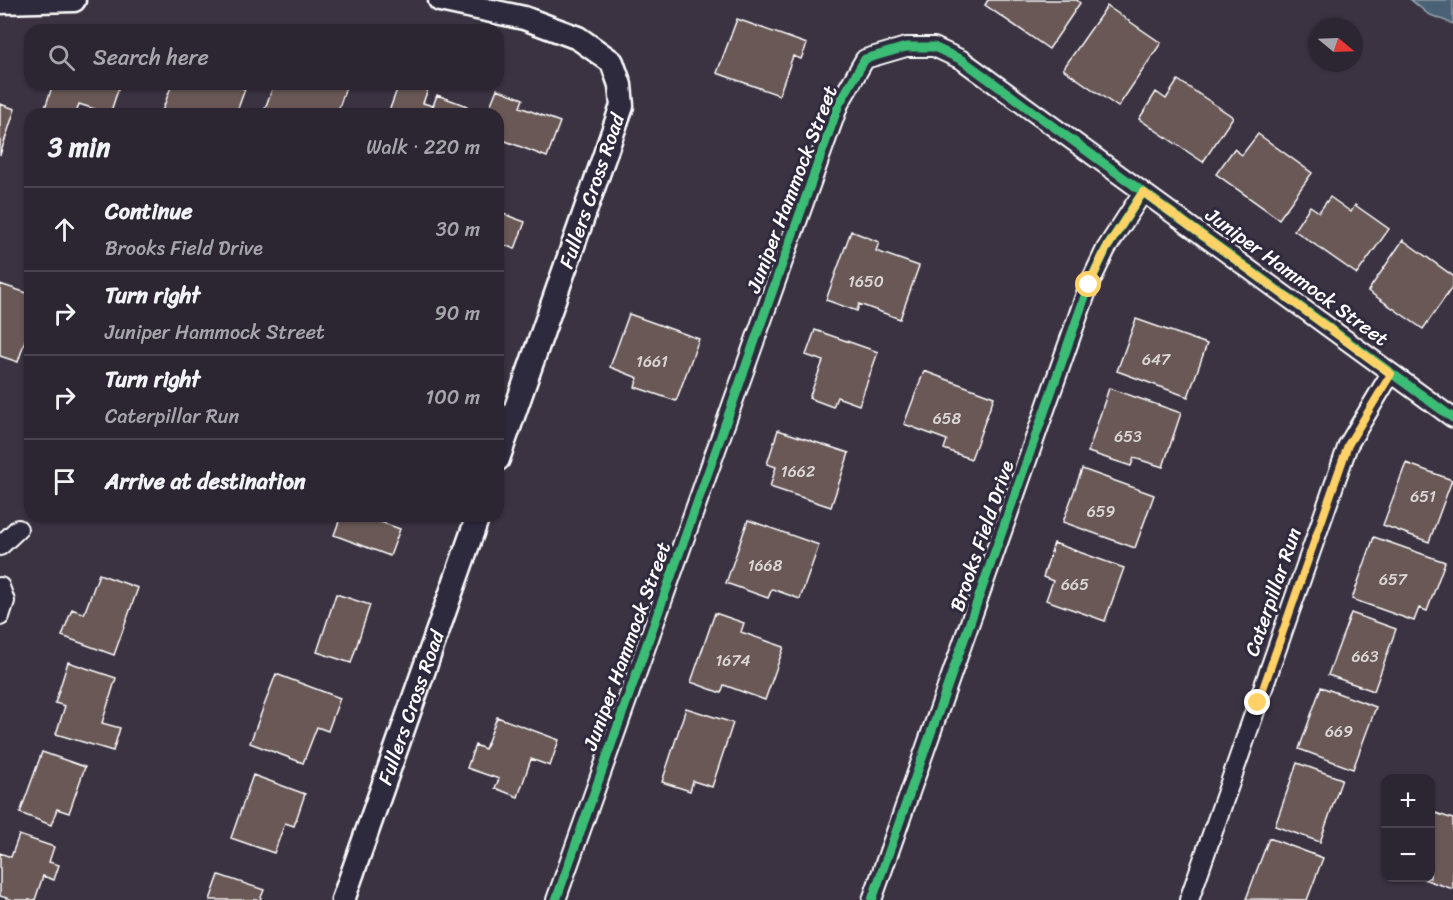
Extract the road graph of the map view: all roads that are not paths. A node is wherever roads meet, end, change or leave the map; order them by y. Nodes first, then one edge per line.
1 (74, 0) edge
2 (440, 0) edge
3 (0, 3) edge
4 (1143, 192) junction
5 (1391, 374) junction
6 (1453, 418) edge
7 (504, 442) edge
8 (476, 522) edge
9 (18, 530) dead end
10 (0, 546) edge
11 (0, 587) edge
12 (0, 616) edge
13 (343, 900) edge
14 (556, 900) edge
15 (872, 900) edge
16 (1189, 900) edge

1 - 3 street
2 - 7 street, Fullers Cross Road
4 - 5 street, Juniper Hammock Street
4 - 14 street, Juniper Hammock Street
4 - 15 street, Brooks Field Drive
5 - 6 street, Juniper Hammock Street
5 - 16 street, Caterpillar Run
8 - 13 street, Fullers Cross Road
9 - 10 street
11 - 12 street

